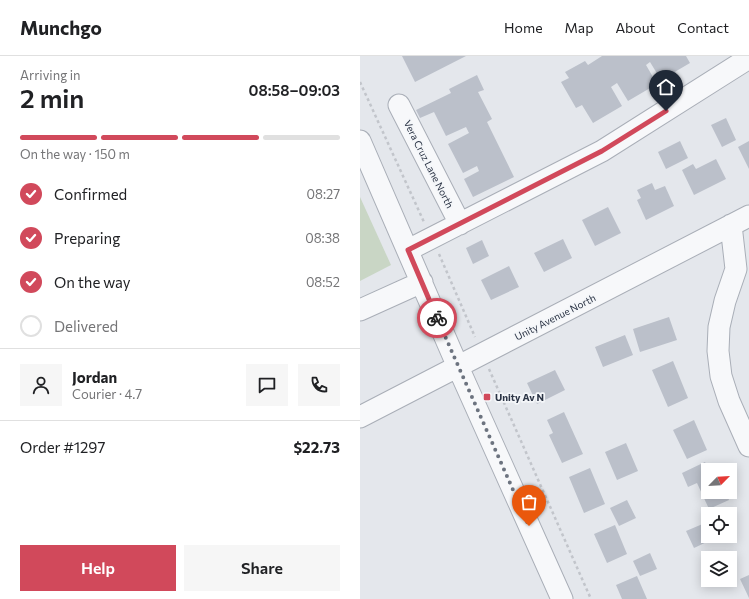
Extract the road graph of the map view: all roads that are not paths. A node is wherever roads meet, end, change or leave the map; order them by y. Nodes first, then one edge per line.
1 (749, 58) edge
2 (399, 105) dead end
3 (360, 141) edge
4 (740, 221) edge
5 (460, 224) junction
6 (408, 250) junction
7 (422, 282) junction
8 (360, 310) edge
9 (458, 367) junction
10 (360, 417) edge
11 (749, 446) edge
12 (562, 599) edge

1 - 5 street
2 - 5 street, Vera Cruz Lane North
3 - 6 street
4 - 9 street, Unity Avenue North
4 - 11 street
5 - 6 street
6 - 7 street
7 - 8 street
7 - 9 street
9 - 10 street, Unity Avenue North
9 - 12 street

